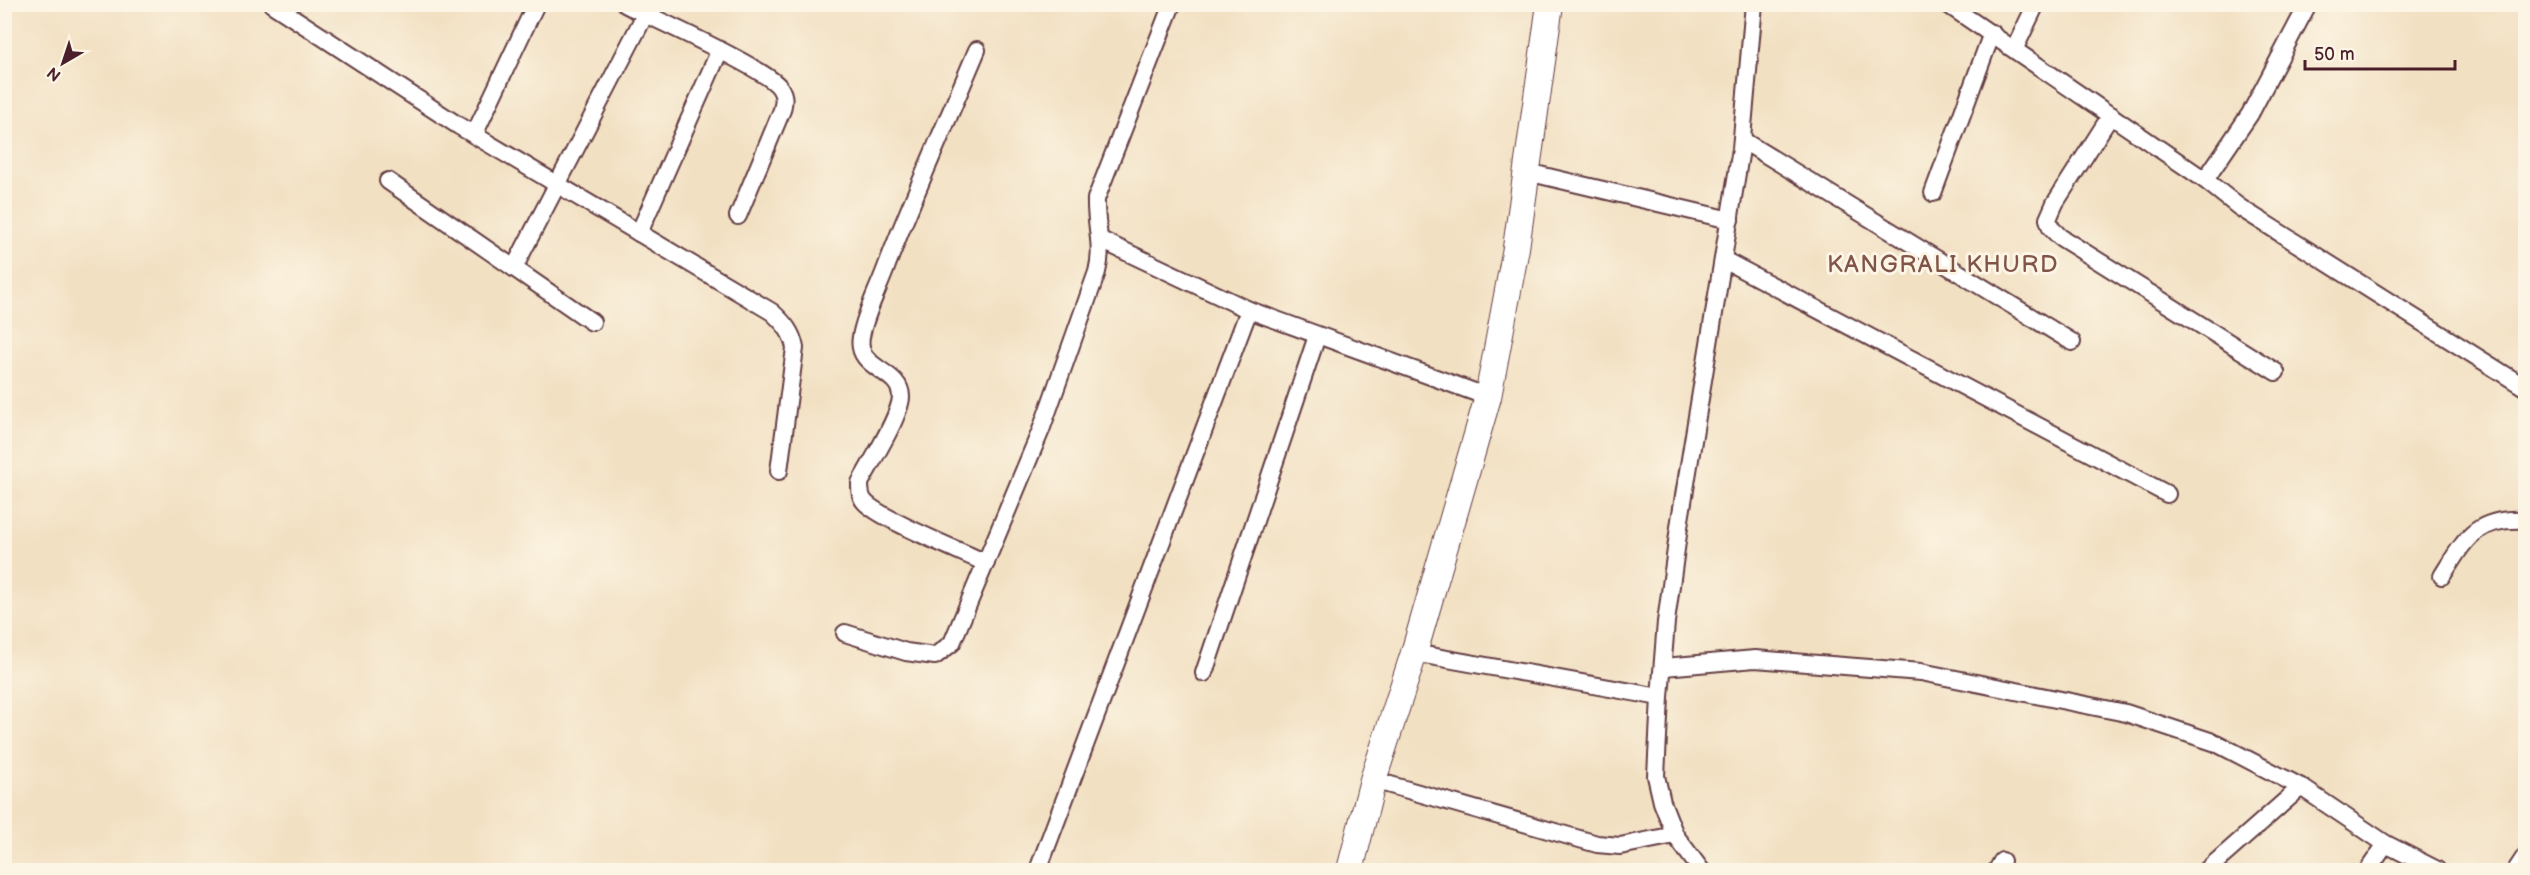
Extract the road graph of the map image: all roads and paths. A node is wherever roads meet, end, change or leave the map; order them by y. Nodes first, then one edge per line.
1 (272, 4) edge
2 (536, 4) edge
3 (625, 4) edge
4 (1172, 4) edge
5 (1550, 4) edge
6 (1754, 4) edge
7 (1947, 4) edge
8 (2036, 4) edge
9 (2308, 4) edge
10 (648, 10) edge
11 (1992, 33) junction
12 (2015, 48) junction
13 (977, 50) dead end
14 (719, 52) junction
15 (2111, 115) junction
16 (474, 135) junction
17 (1742, 140) junction
18 (1527, 172) junction
19 (2205, 180) junction
20 (388, 181) dead end
21 (558, 183) junction
22 (1933, 194) dead end
23 (738, 216) dead end
24 (1730, 220) junction
25 (639, 233) junction
26 (1101, 240) junction
27 (1724, 260) junction
28 (514, 268) junction
29 (1249, 310) junction
30 (592, 322) dead end
31 (1317, 336) junction
32 (2072, 342) dead end
33 (2276, 372) dead end
34 (2526, 388) edge
35 (1488, 397) junction
36 (779, 471) dead end
37 (2167, 494) dead end
38 (2526, 520) edge
39 (986, 563) junction
40 (2442, 576) dead end
41 (844, 633) dead end
42 (1414, 653) junction
43 (1664, 667) junction
44 (1204, 673) dead end
45 (1660, 697) junction
46 (1373, 780) junction
47 (2301, 788) junction
48 (1676, 835) junction
49 (2386, 844) junction
50 (2526, 855) edge
51 (1038, 870) edge
52 (1350, 870) edge
53 (1700, 870) edge
54 (2207, 870) edge
55 (2368, 870) edge
56 (2437, 870) edge
57 (2516, 870) edge

1 - 16 street
2 - 16 street
3 - 10 street
4 - 26 street
5 - 18 main road
6 - 17 street
7 - 11 street
8 - 12 street
9 - 19 street
10 - 14 street
10 - 21 street
11 - 12 street
11 - 22 street
12 - 15 street
13 - 39 street
14 - 23 street
14 - 25 street
15 - 19 street
15 - 33 street
16 - 21 street
17 - 24 street
17 - 32 street
18 - 24 street
18 - 35 main road
19 - 34 street
20 - 28 street
21 - 25 street
21 - 28 street
24 - 27 street
25 - 36 street
26 - 29 street
26 - 39 street
27 - 37 street
27 - 43 street
28 - 30 street
29 - 31 street
29 - 51 street
31 - 35 street
31 - 44 street
35 - 42 main road
38 - 40 street
39 - 41 street
42 - 45 street
42 - 46 main road
43 - 45 street
43 - 47 street
45 - 48 street
46 - 48 street
46 - 52 main road
47 - 49 street
47 - 54 street
48 - 53 street
49 - 55 street
49 - 56 street
50 - 57 street

